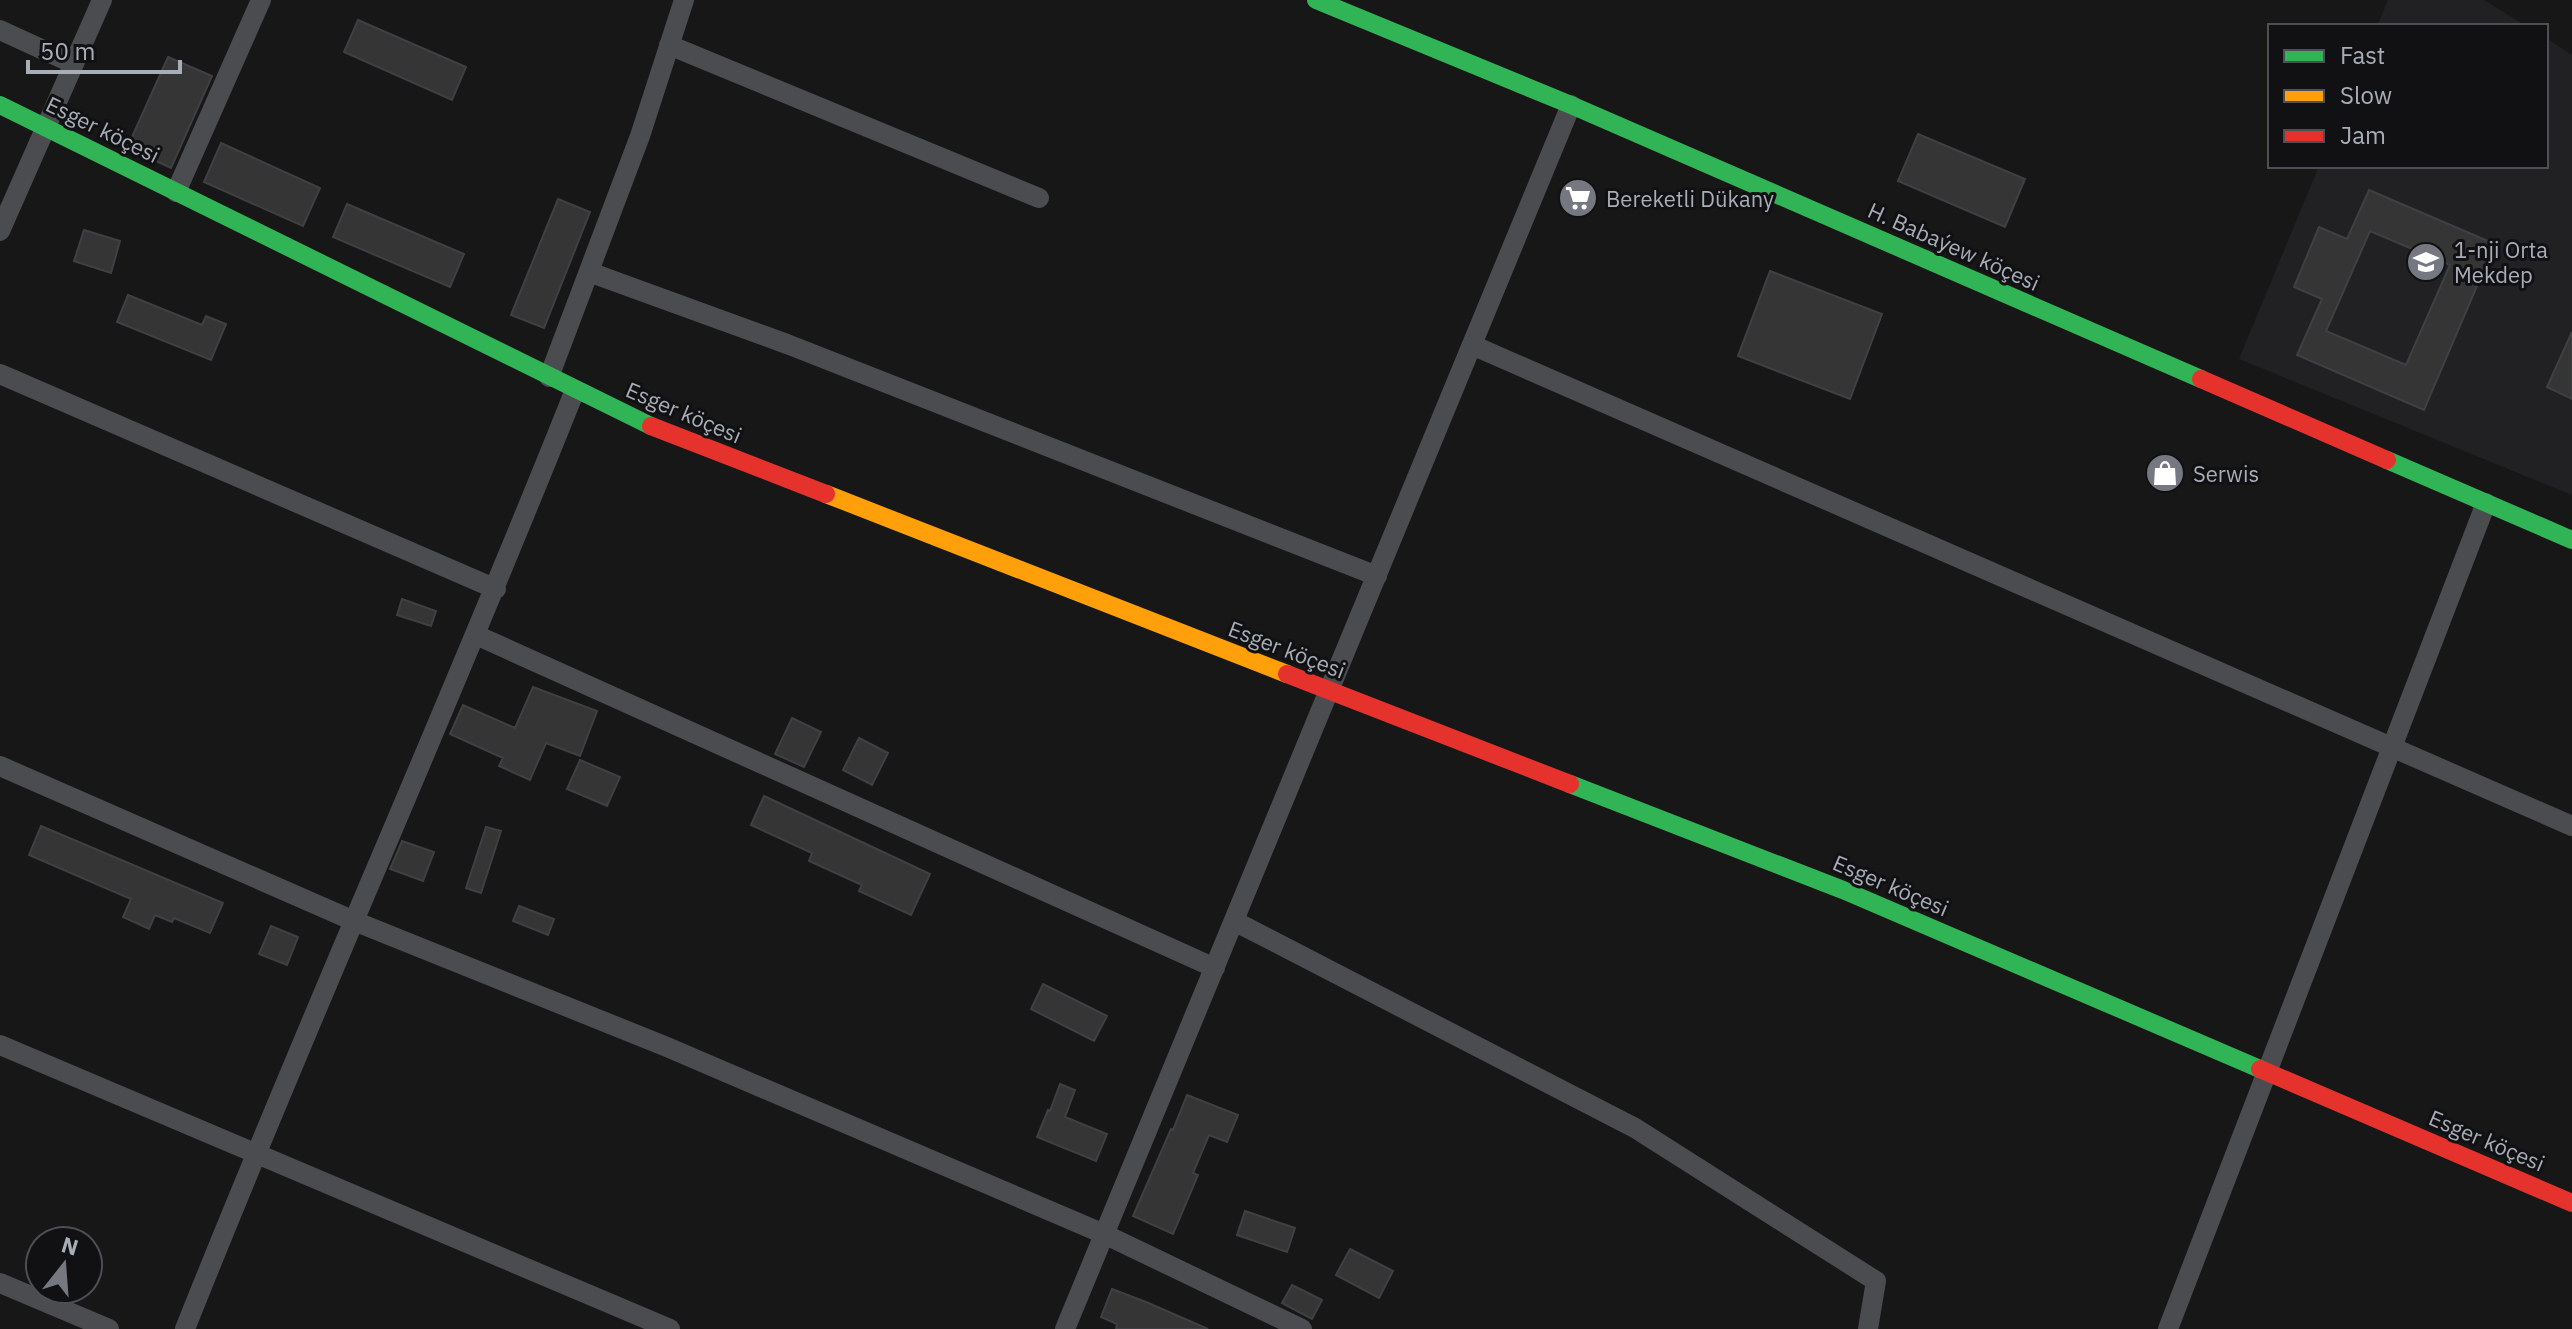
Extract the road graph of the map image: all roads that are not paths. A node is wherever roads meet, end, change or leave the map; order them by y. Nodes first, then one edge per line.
1 (102, 0) edge
2 (261, 0) edge
3 (684, 0) edge
4 (1316, 0) edge
5 (0, 30) edge
6 (669, 45) junction
7 (74, 64) junction
8 (0, 105) edge
9 (1571, 105) junction
10 (46, 127) junction
11 (176, 192) junction
12 (1039, 198) dead end
13 (0, 231) edge
14 (589, 272) junction
15 (1472, 345) junction
16 (0, 374) edge
17 (549, 377) junction
18 (575, 390) junction
19 (2486, 503) junction
20 (2572, 540) edge
21 (1377, 576) junction
22 (496, 589) junction
23 (476, 635) junction
24 (1329, 691) junction
25 (2390, 748) junction
26 (0, 766) edge
27 (2572, 826) edge
28 (354, 921) junction
29 (1234, 921) junction
30 (1215, 968) junction
31 (0, 1045) edge
32 (2267, 1072) junction
33 (255, 1153) junction
34 (2572, 1203) edge
35 (1104, 1234) junction
36 (0, 1283) edge
37 (109, 1329) edge
38 (185, 1329) edge
39 (670, 1329) edge
40 (1065, 1329) edge
41 (1302, 1329) edge
42 (1868, 1329) edge
43 (2168, 1329) edge

1 - 7 street
2 - 11 street
3 - 6 street
4 - 9 street, H. Babaýew köçesi
5 - 7 street
6 - 12 street
6 - 14 street
7 - 10 street
8 - 10 street, Esger köçesi
9 - 15 street
9 - 19 street, H. Babaýew köçesi
10 - 11 street, Esger köçesi
10 - 13 street
11 - 17 street, Esger köçesi
14 - 17 street
14 - 21 street
15 - 21 street
15 - 25 street
16 - 22 street
17 - 18 street, Esger köçesi
18 - 22 street
18 - 24 street, Esger köçesi
19 - 20 street, H. Babaýew köçesi
19 - 25 street
21 - 24 street
22 - 23 street
23 - 28 street
23 - 30 street
24 - 29 street
24 - 32 street, Esger köçesi
25 - 27 street
25 - 32 street
26 - 28 street
28 - 33 street
28 - 35 street
29 - 30 street
29 - 42 street
30 - 35 street
31 - 33 street
32 - 34 street, Esger köçesi
32 - 43 street
33 - 38 street
33 - 39 street
35 - 40 street
35 - 41 street
36 - 37 street

